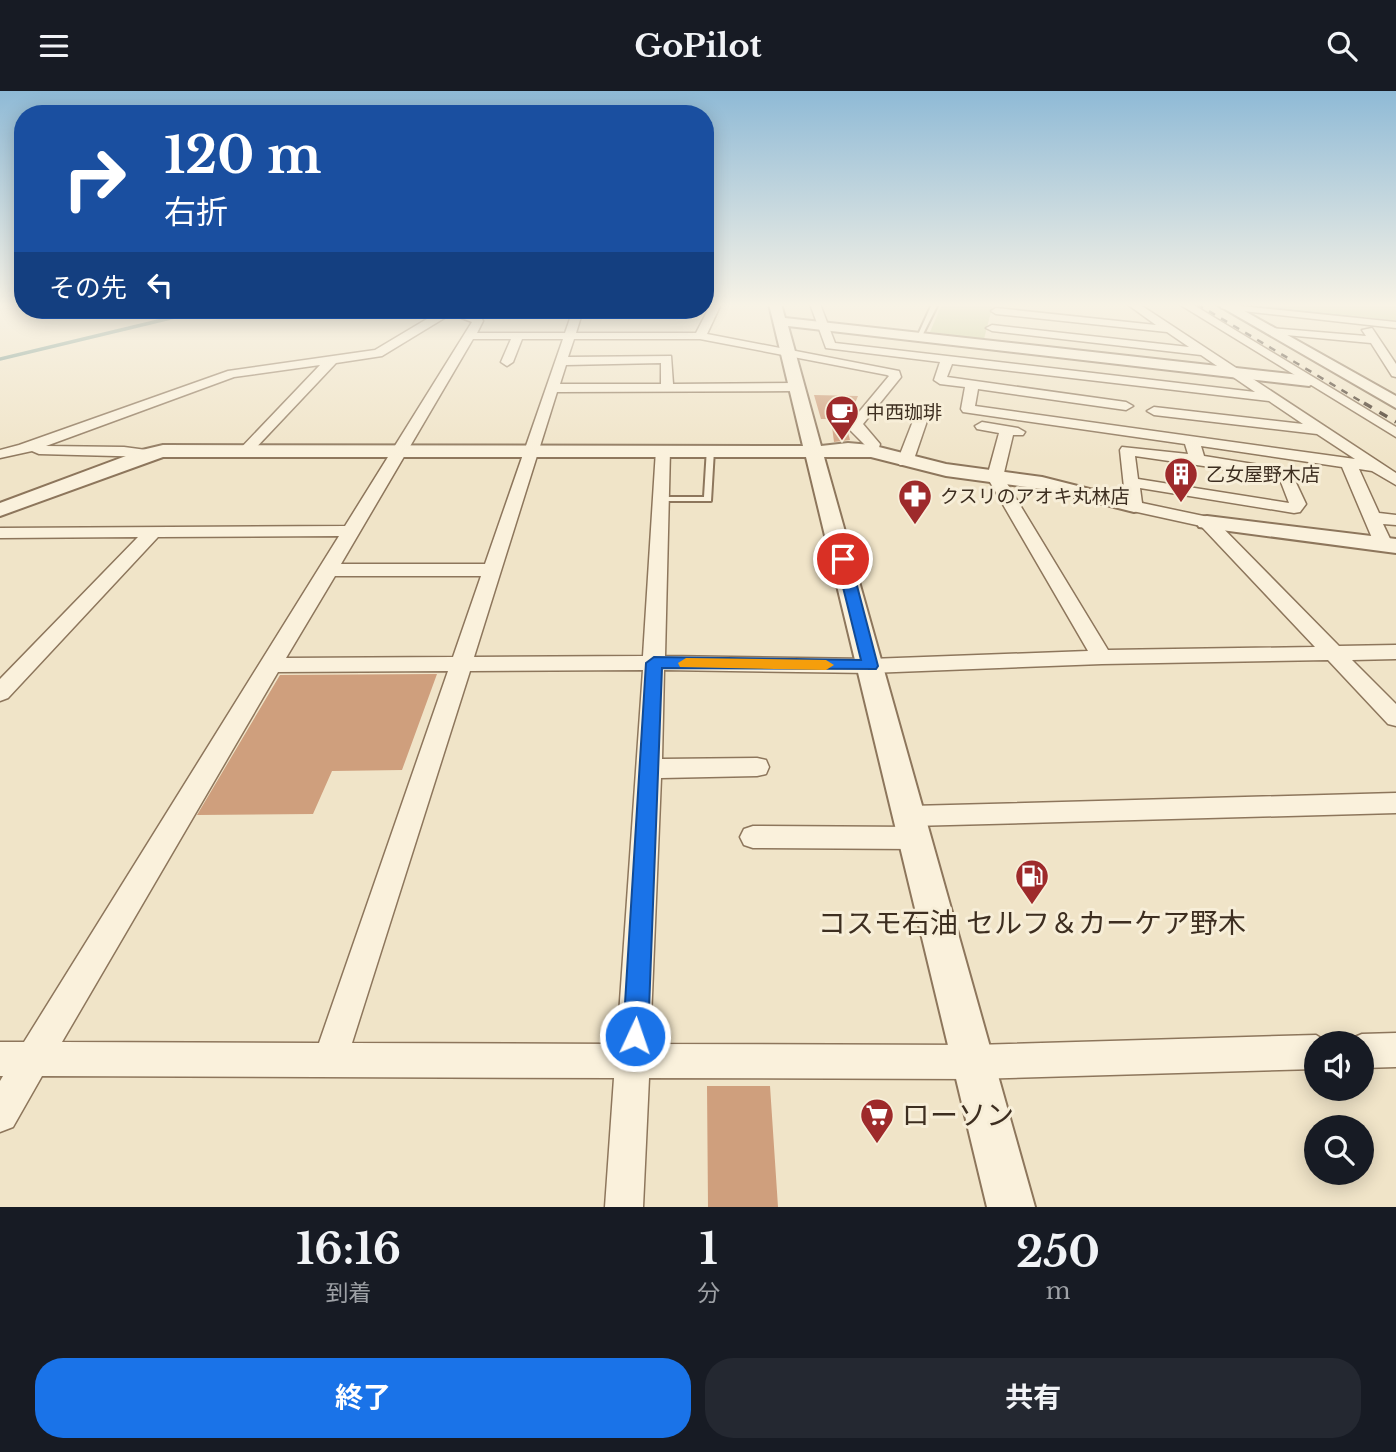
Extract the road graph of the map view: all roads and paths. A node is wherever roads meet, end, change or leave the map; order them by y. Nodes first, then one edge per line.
1 (358, 356) edge
2 (457, 356) edge
3 (510, 356) edge
4 (563, 356) edge
5 (788, 356) edge
6 (798, 356) edge
7 (914, 356) edge
8 (1055, 356) edge
9 (1093, 356) edge
10 (1211, 356) edge
11 (1269, 356) edge
12 (1314, 356) edge
13 (1384, 356) edge
14 (332, 360) junction
15 (947, 360) junction
16 (562, 361) junction
17 (507, 362) dead end
18 (1234, 372) junction
19 (1396, 373) edge
20 (1084, 377) junction
21 (1309, 381) junction
22 (972, 385) junction
23 (796, 387) junction
24 (553, 388) junction
25 (667, 388) junction
26 (1375, 391) junction
27 (1396, 392) edge
28 (1274, 398) junction
29 (1396, 403) edge
30 (1126, 406) junction
31 (1154, 411) junction
32 (920, 421) dead end
33 (982, 426) dead end
34 (1322, 431) junction
35 (1396, 433) edge
36 (1159, 438) junction
37 (1192, 442) junction
38 (23, 449) junction
39 (532, 450) junction
40 (663, 450) junction
41 (710, 450) junction
42 (245, 451) junction
43 (400, 451) junction
44 (872, 451) junction
45 (815, 452) junction
46 (0, 454) edge
47 (149, 454) junction
48 (1197, 460) junction
49 (905, 461) junction
50 (1348, 462) junction
51 (1376, 467) junction
52 (995, 477) junction
53 (1396, 480) edge
54 (1130, 482) junction
55 (662, 499) junction
56 (1134, 506) junction
57 (0, 510) edge
58 (1372, 518) junction
59 (1396, 520) edge
60 (1206, 521) junction
61 (351, 531) junction
62 (0, 533) edge
63 (152, 533) junction
64 (1390, 546) edge
65 (329, 570) junction
66 (493, 570) junction
67 (1396, 652) edge
68 (1332, 653) junction
69 (1102, 657) junction
70 (654, 663) junction
71 (272, 664) junction
72 (463, 664) junction
73 (870, 666) junction
74 (0, 693) edge
75 (1396, 718) edge
76 (758, 767) dead end
77 (649, 769) junction
78 (1396, 803) edge
79 (913, 827) junction
80 (753, 838) dead end
81 (1396, 1050) edge
82 (1374, 1051) edge
83 (1304, 1052) edge
84 (33, 1058) junction
85 (0, 1059) edge
86 (330, 1061) junction
87 (634, 1062) junction
88 (974, 1062) junction
89 (0, 1114) edge
90 (624, 1207) edge
91 (1012, 1207) edge

1 - 14 street
2 - 43 street
3 - 17 street
4 - 16 street
5 - 23 street
6 - 44 street
7 - 15 street
8 - 20 street
9 - 18 street
10 - 18 street
11 - 21 street
12 - 26 street
13 - 19 street
14 - 38 street
14 - 42 street
15 - 20 street
15 - 22 street
16 - 24 street
16 - 25 street
18 - 21 street
18 - 28 street
20 - 28 street
20 - 30 street
21 - 35 street
22 - 30 street
22 - 36 street
23 - 25 street
23 - 45 street
24 - 25 street
24 - 39 street
26 - 27 street
26 - 29 street
28 - 34 street
30 - 31 street
31 - 34 street
31 - 36 street
32 - 49 street
33 - 52 street
34 - 51 street
36 - 37 street
37 - 48 street
37 - 50 street
38 - 46 street
38 - 47 street
39 - 40 street
39 - 43 street
39 - 66 street
40 - 41 street
40 - 55 street
41 - 45 street
41 - 55 lane
42 - 43 street
42 - 47 street
43 - 61 street
44 - 45 street
44 - 49 street
45 - 73 street
47 - 57 street
48 - 54 street
48 - 54 street
49 - 52 street
50 - 51 street
50 - 58 street
51 - 53 street
52 - 56 street
52 - 69 street
54 - 56 street
55 - 70 street
56 - 60 street
58 - 59 street
58 - 64 street
60 - 64 street
60 - 68 street
61 - 63 street
61 - 65 street
62 - 63 street
63 - 74 street
65 - 66 street
65 - 71 street
66 - 72 street
67 - 68 street
68 - 69 street
68 - 75 street
69 - 73 street
70 - 72 street
70 - 73 street
70 - 77 street
71 - 72 street
71 - 84 street
72 - 86 street
73 - 79 street
76 - 77 street
77 - 87 street
78 - 79 street
79 - 80 street
79 - 88 street
81 - 82 street
83 - 88 street
84 - 85 street
84 - 86 street
84 - 89 street
86 - 87 street
87 - 88 street
87 - 90 street
88 - 91 street

